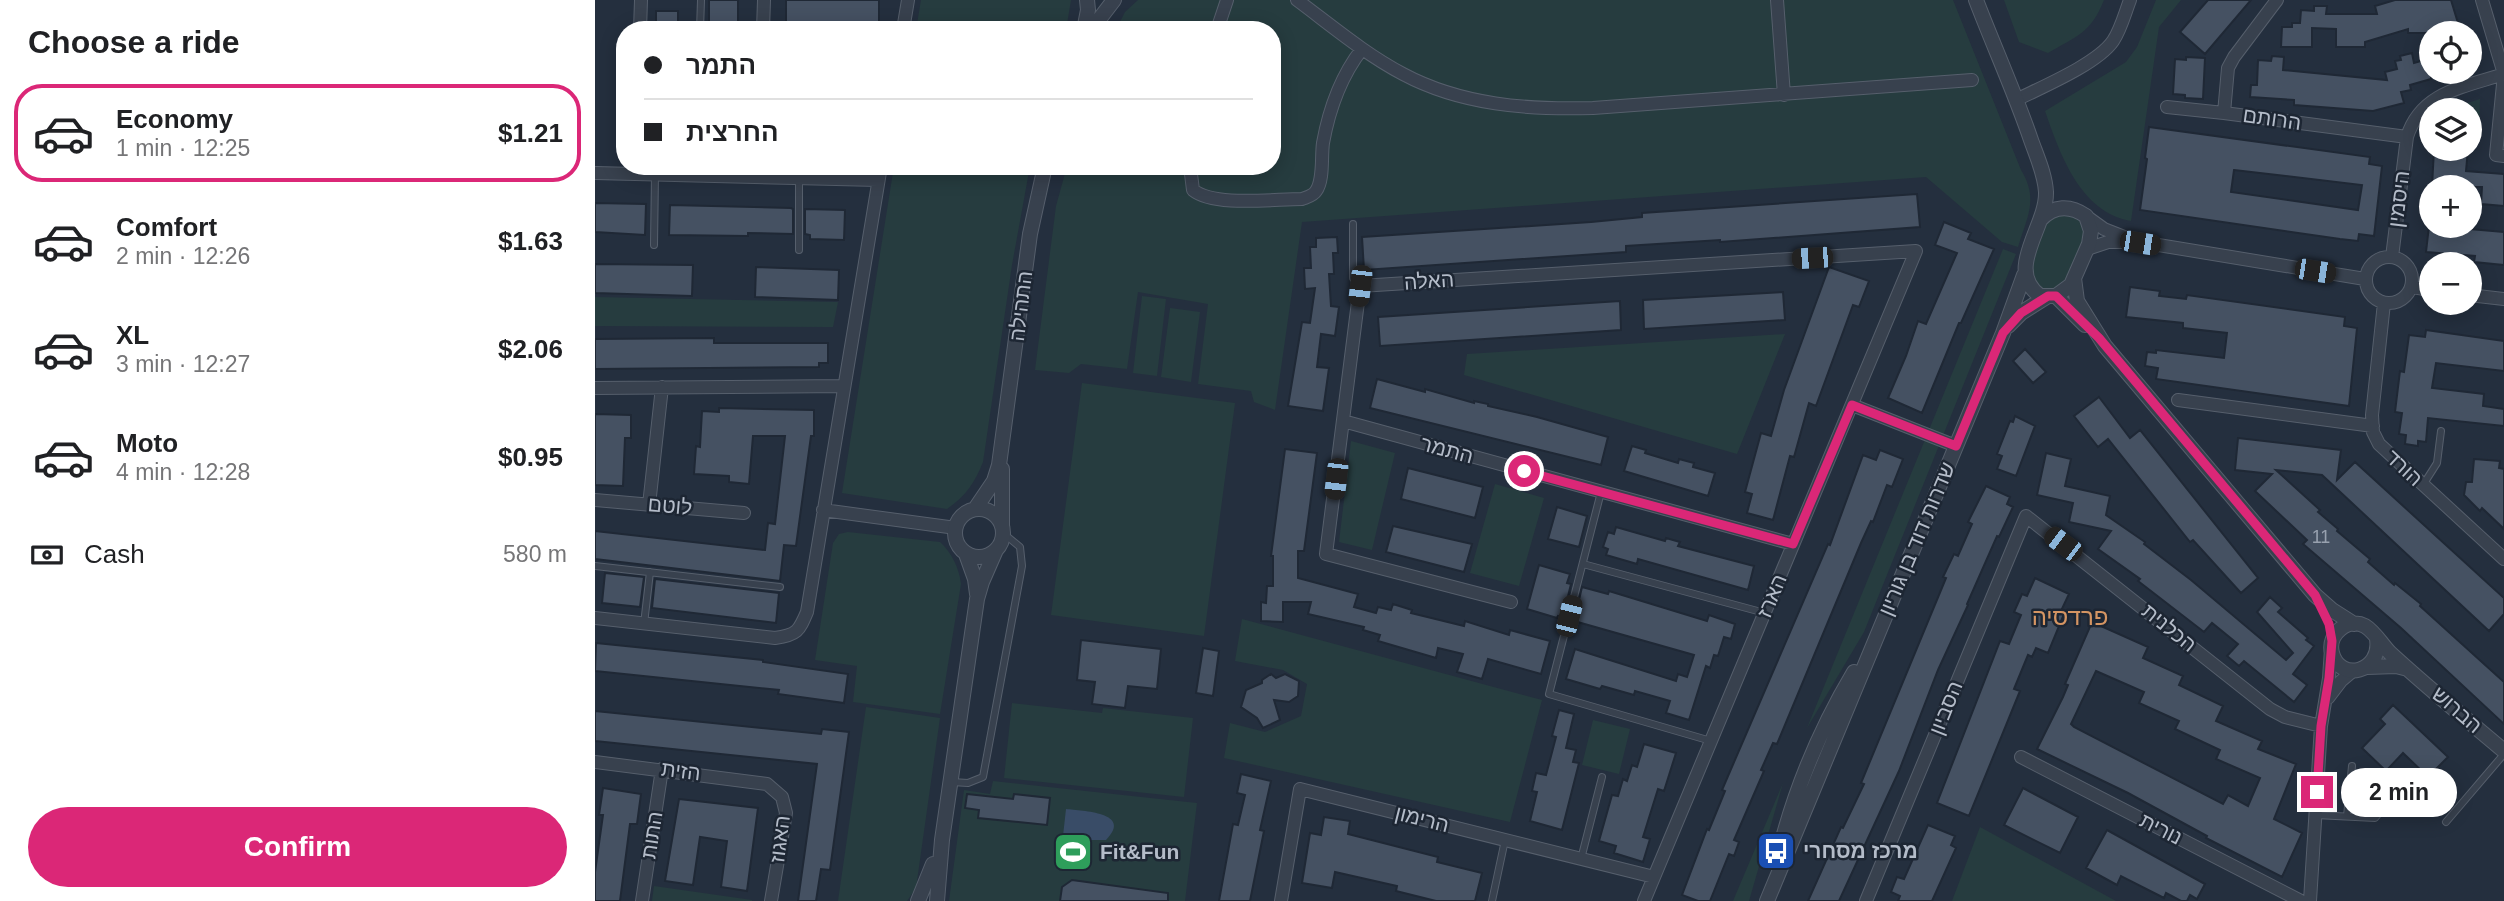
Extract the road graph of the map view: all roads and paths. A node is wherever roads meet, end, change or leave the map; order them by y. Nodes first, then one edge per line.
1 (641, 0) edge
2 (701, 0) edge
3 (764, 0) edge
4 (908, 0) edge
5 (1087, 0) edge
6 (1101, 0) edge
7 (1112, 0) edge
8 (1227, 0) edge
9 (1297, 0) edge
10 (1777, 0) edge
11 (1976, 0) edge
12 (2130, 0) edge
13 (2277, 0) edge
14 (2482, 0) edge
15 (640, 21) edge
16 (700, 21) edge
17 (763, 21) edge
18 (904, 21) edge
19 (1086, 21) edge
20 (1097, 21) edge
21 (1220, 21) edge
22 (1362, 49) junction
23 (2504, 74) edge
24 (1972, 80) dead end
25 (1784, 95) junction
26 (2016, 100) junction
27 (2167, 107) dead end
28 (2224, 113) junction
29 (2407, 137) junction
30 (2504, 156) edge
31 (616, 172) edge
32 (595, 173) edge
33 (655, 175) edge
34 (691, 175) edge
35 (879, 175) edge
36 (1043, 175) edge
37 (1191, 175) edge
38 (799, 178) junction
39 (878, 180) junction
40 (2044, 180) junction
41 (2069, 208) junction
42 (2086, 216) junction
43 (2040, 220) junction
44 (1353, 224) dead end
45 (2140, 243) junction
46 (654, 244) dead end
47 (2087, 248) junction
48 (799, 250) dead end
49 (1916, 251) joint
50 (2392, 257) junction
51 (2024, 275) junction
52 (2074, 277) junction
53 (2365, 279) junction
54 (1360, 286) junction
55 (2411, 287) junction
56 (2419, 288) edge
57 (2052, 296) junction
58 (2482, 296) edge
59 (2504, 299) edge
60 (2384, 303) junction
61 (2003, 333) junction
62 (2099, 338) junction
63 (844, 386) junction
64 (662, 387) junction
65 (595, 388) edge
66 (2178, 400) dead end
67 (1852, 405) junction
68 (1343, 421) junction
69 (2373, 426) junction
70 (2441, 431) dead end
71 (1003, 446) junction
72 (1956, 446) junction
73 (2422, 486) junction
74 (1601, 492) junction
75 (595, 500) edge
76 (649, 505) junction
77 (975, 509) junction
78 (823, 510) junction
79 (744, 513) dead end
80 (2025, 516) joint
81 (955, 528) junction
82 (1002, 529) junction
83 (1793, 544) junction
84 (996, 550) junction
85 (966, 554) junction
86 (2504, 559) edge
87 (1583, 564) junction
88 (595, 565) edge
89 (650, 572) junction
90 (780, 587) dead end
91 (2315, 595) junction
92 (977, 599) junction
93 (1511, 602) dead end
94 (1765, 613) junction
95 (595, 618) edge
96 (644, 624) junction
97 (2354, 624) junction
98 (2377, 639) junction
99 (2331, 645) junction
100 (2361, 668) junction
101 (2410, 670) junction
102 (2324, 704) junction
103 (2321, 726) junction
104 (1711, 741) junction
105 (2504, 752) edge
106 (2021, 757) dead end
107 (595, 762) edge
108 (2352, 766) dead end
109 (662, 769) junction
110 (2411, 776) dead end
111 (1602, 777) dead end
112 (950, 782) junction
113 (767, 784) joint
114 (2315, 815) junction
115 (2347, 816) junction
116 (2446, 822) dead end
117 (942, 840) junction
118 (1505, 840) junction
119 (1581, 859) junction
120 (1654, 877) junction
121 (642, 901) edge
122 (771, 901) edge
123 (918, 901) edge
124 (937, 901) edge
125 (1281, 901) edge
126 (1492, 901) edge
127 (1644, 901) edge
128 (1767, 901) edge
129 (1866, 901) edge
130 (2301, 901) edge
131 (2310, 901) edge

1 - 15 street
2 - 16 lane
3 - 17 street
4 - 18 street
5 - 19 street
6 - 7 street
7 - 20 street
8 - 21 street
9 - 22 street
10 - 25 street
11 - 26 street
12 - 26 street
13 - 28 street, הרותם
14 - 23 street
22 - 25 street
22 - 37 street
23 - 29 street, היסמין
23 - 30 street
24 - 25 street
26 - 40 street
27 - 28 street
28 - 29 street, הרותם
29 - 50 street, היסמין
31 - 32 street
33 - 46 lane
34 - 38 street
35 - 39 street
36 - 71 street, התהילה
38 - 39 street
38 - 48 lane
39 - 63 street
40 - 41 street
40 - 43 street
41 - 42 street
41 - 43 street
42 - 45 street
42 - 47 street
43 - 51 street
44 - 54 lane
45 - 47 street
45 - 53 street
47 - 52 street
49 - 54 street, האלה
49 - 67 street, הארז
50 - 53 street
50 - 55 street
51 - 57 street
51 - 61 street, שדרות דוד בן גוריון
52 - 57 street
52 - 62 street
53 - 60 street
54 - 68 street
55 - 56 street
55 - 60 street
57 - 61 street, שדרות דוד בן גוריון
57 - 62 street
58 - 59 street
60 - 69 street, הורד
61 - 72 street, שדרות דוד בן גוריון
62 - 91 street
63 - 64 street
63 - 78 street
64 - 65 street
64 - 76 street
66 - 69 street
67 - 72 street
67 - 83 street, הארז
68 - 74 street, התמר
68 - 93 street
69 - 73 street, הורד
70 - 73 lane
71 - 77 street, התהילה
71 - 82 street, התהילה
72 - 128 street, שדרות דוד בן גוריון
73 - 86 street, הורד
74 - 83 street, התמר
74 - 87 lane
75 - 76 street, לוטם
76 - 79 street, לוטם
77 - 81 street
77 - 82 street
78 - 81 street
78 - 96 street
80 - 103 street, הכלנית
80 - 129 street, הסביון
81 - 85 street
82 - 84 street
82 - 112 lane
83 - 94 street, הארז
84 - 85 street
84 - 92 street
85 - 92 street
87 - 94 lane
87 - 104 lane
88 - 89 lane
89 - 90 lane
89 - 96 lane
91 - 97 street
91 - 99 street
92 - 112 street
94 - 104 street, הארז
95 - 96 street
97 - 98 street
97 - 99 street
98 - 100 street
98 - 101 street, הברוש
99 - 100 street
99 - 102 street
100 - 101 street
100 - 102 street
101 - 105 street, הברוש
102 - 103 street
103 - 114 street
104 - 120 street, הארז
105 - 116 lane
106 - 130 street, נורית
107 - 109 street, הזית
108 - 115 lane
109 - 113 street, הזית
109 - 121 street, התות
110 - 115 lane
111 - 119 lane
112 - 117 street
113 - 122 street, האגוז
114 - 115 lane
114 - 131 street
117 - 123 street
117 - 124 street
118 - 119 street, הרימון
118 - 125 street, הרימון
118 - 126 lane
119 - 120 street, הרימון
120 - 127 street, הארז

